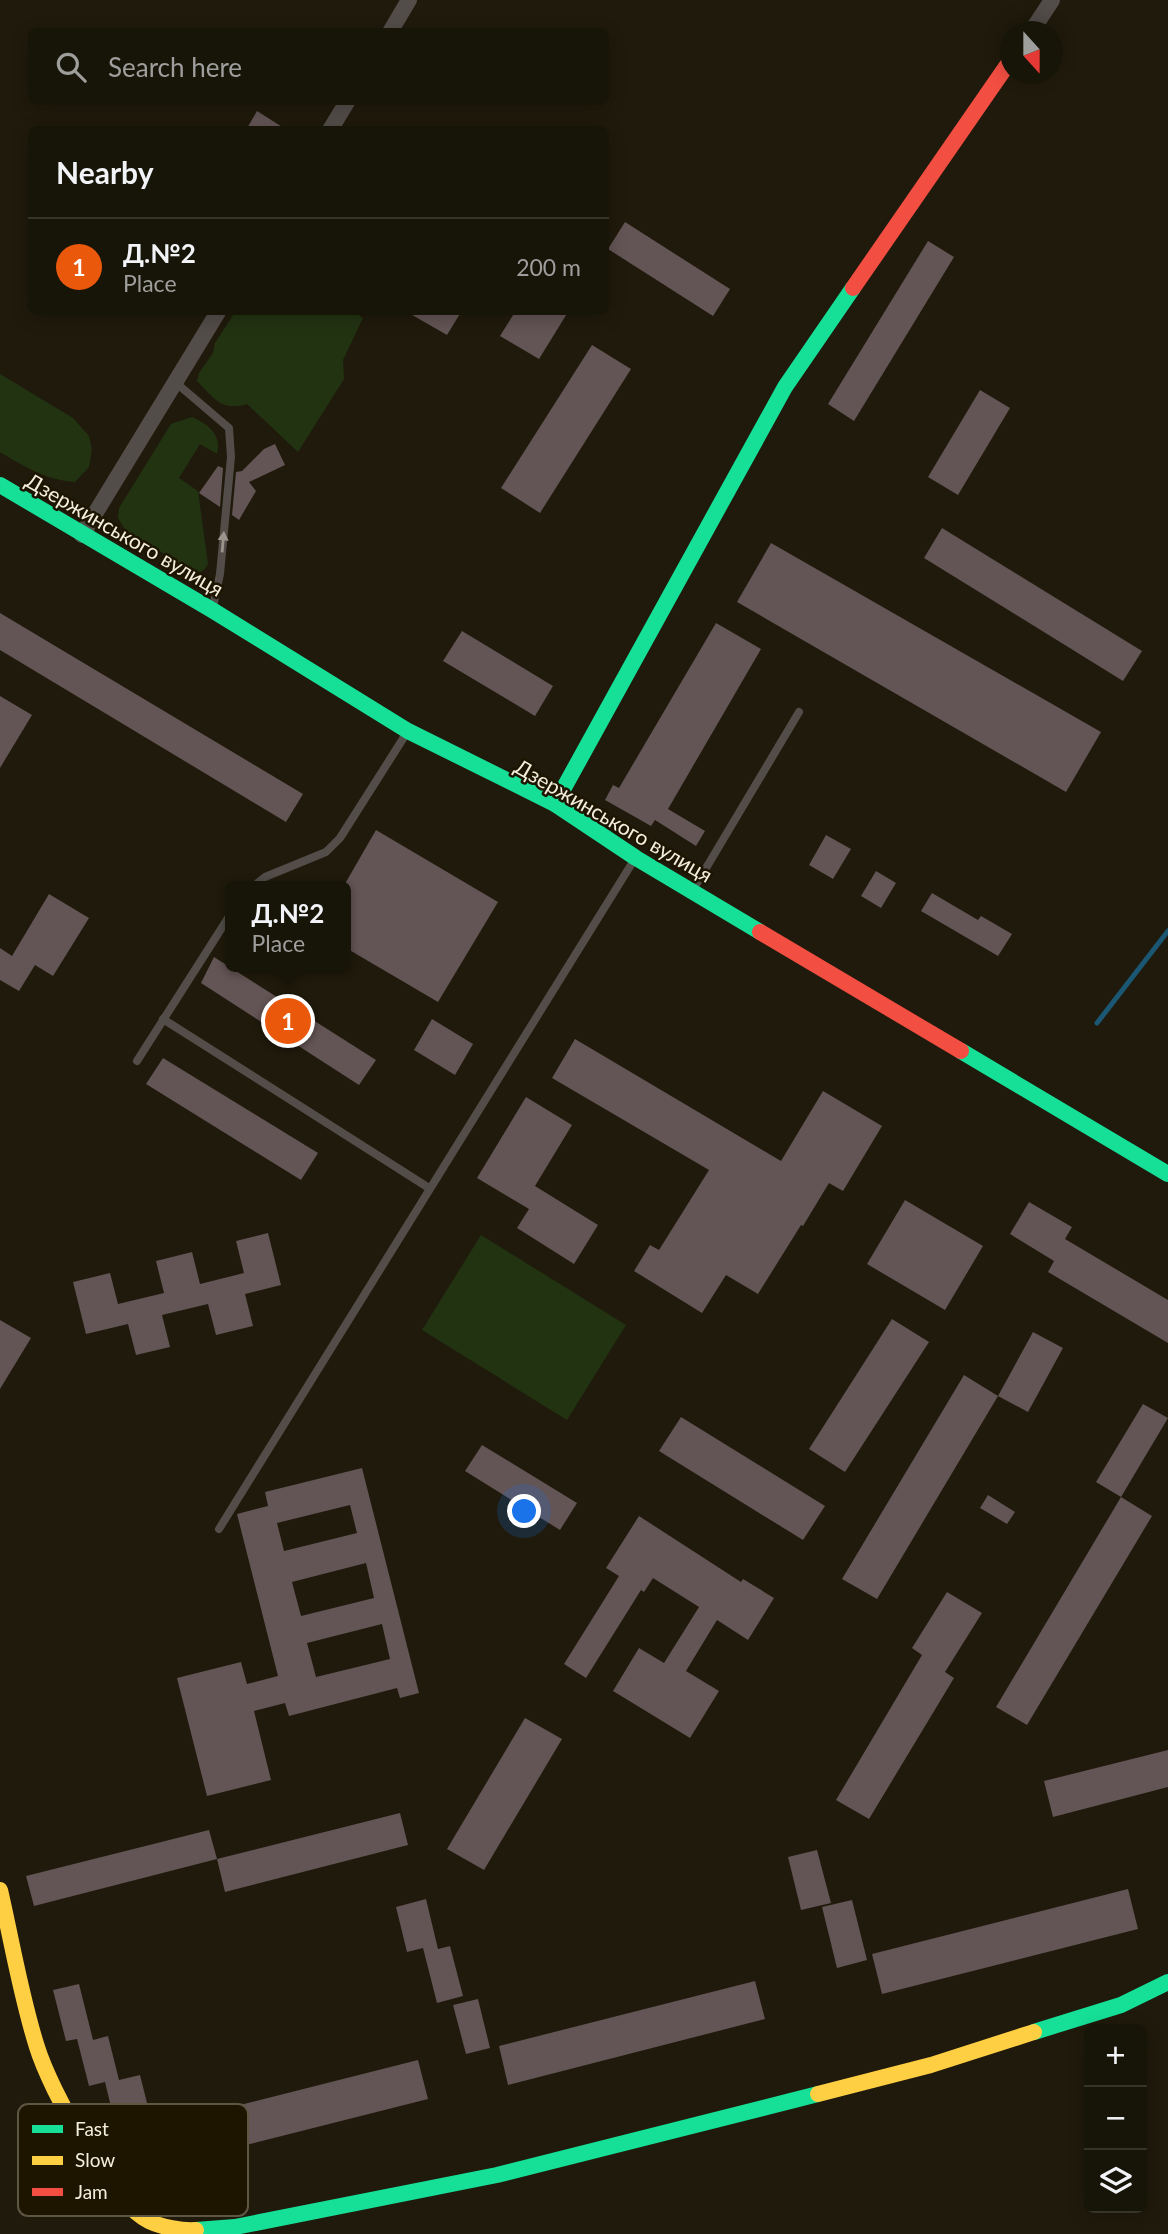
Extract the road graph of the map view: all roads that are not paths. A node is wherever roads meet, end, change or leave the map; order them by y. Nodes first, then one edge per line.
1 (409, 0) edge
2 (1052, 0) edge
3 (1038, 21) edge
4 (392, 28) edge
5 (1000, 75) edge
6 (345, 105) edge
7 (332, 126) edge
8 (216, 315) edge
9 (175, 382) junction
10 (0, 485) edge
11 (82, 535) junction
12 (212, 610) junction
13 (799, 712) dead end
14 (408, 731) junction
15 (555, 804) junction
16 (636, 858) junction
17 (260, 881) edge
18 (693, 890) junction
19 (225, 923) edge
20 (163, 1019) junction
21 (138, 1061) dead end
22 (1168, 1174) edge
23 (429, 1188) junction
24 (219, 1530) dead end
25 (0, 1890) edge
26 (1168, 1982) edge
27 (61, 2104) edge
28 (142, 2216) edge

1 - 4 street
2 - 3 street
5 - 15 street
6 - 7 street
8 - 9 street
9 - 11 street
12 -> 9 lane
10 - 11 street, Дзержинського вулиця
11 - 12 street, Дзержинського вулиця
12 - 14 street, Дзержинського вулиця
13 - 18 lane
14 - 15 street, Дзержинського вулиця
14 - 17 lane
15 - 16 street, Дзержинського вулиця
16 - 18 street, Дзержинського вулиця
16 - 23 lane
18 - 22 street, Дзержинського вулиця
19 - 20 lane
20 - 21 lane
20 - 23 lane
23 - 24 lane
25 - 27 street
26 - 28 street

